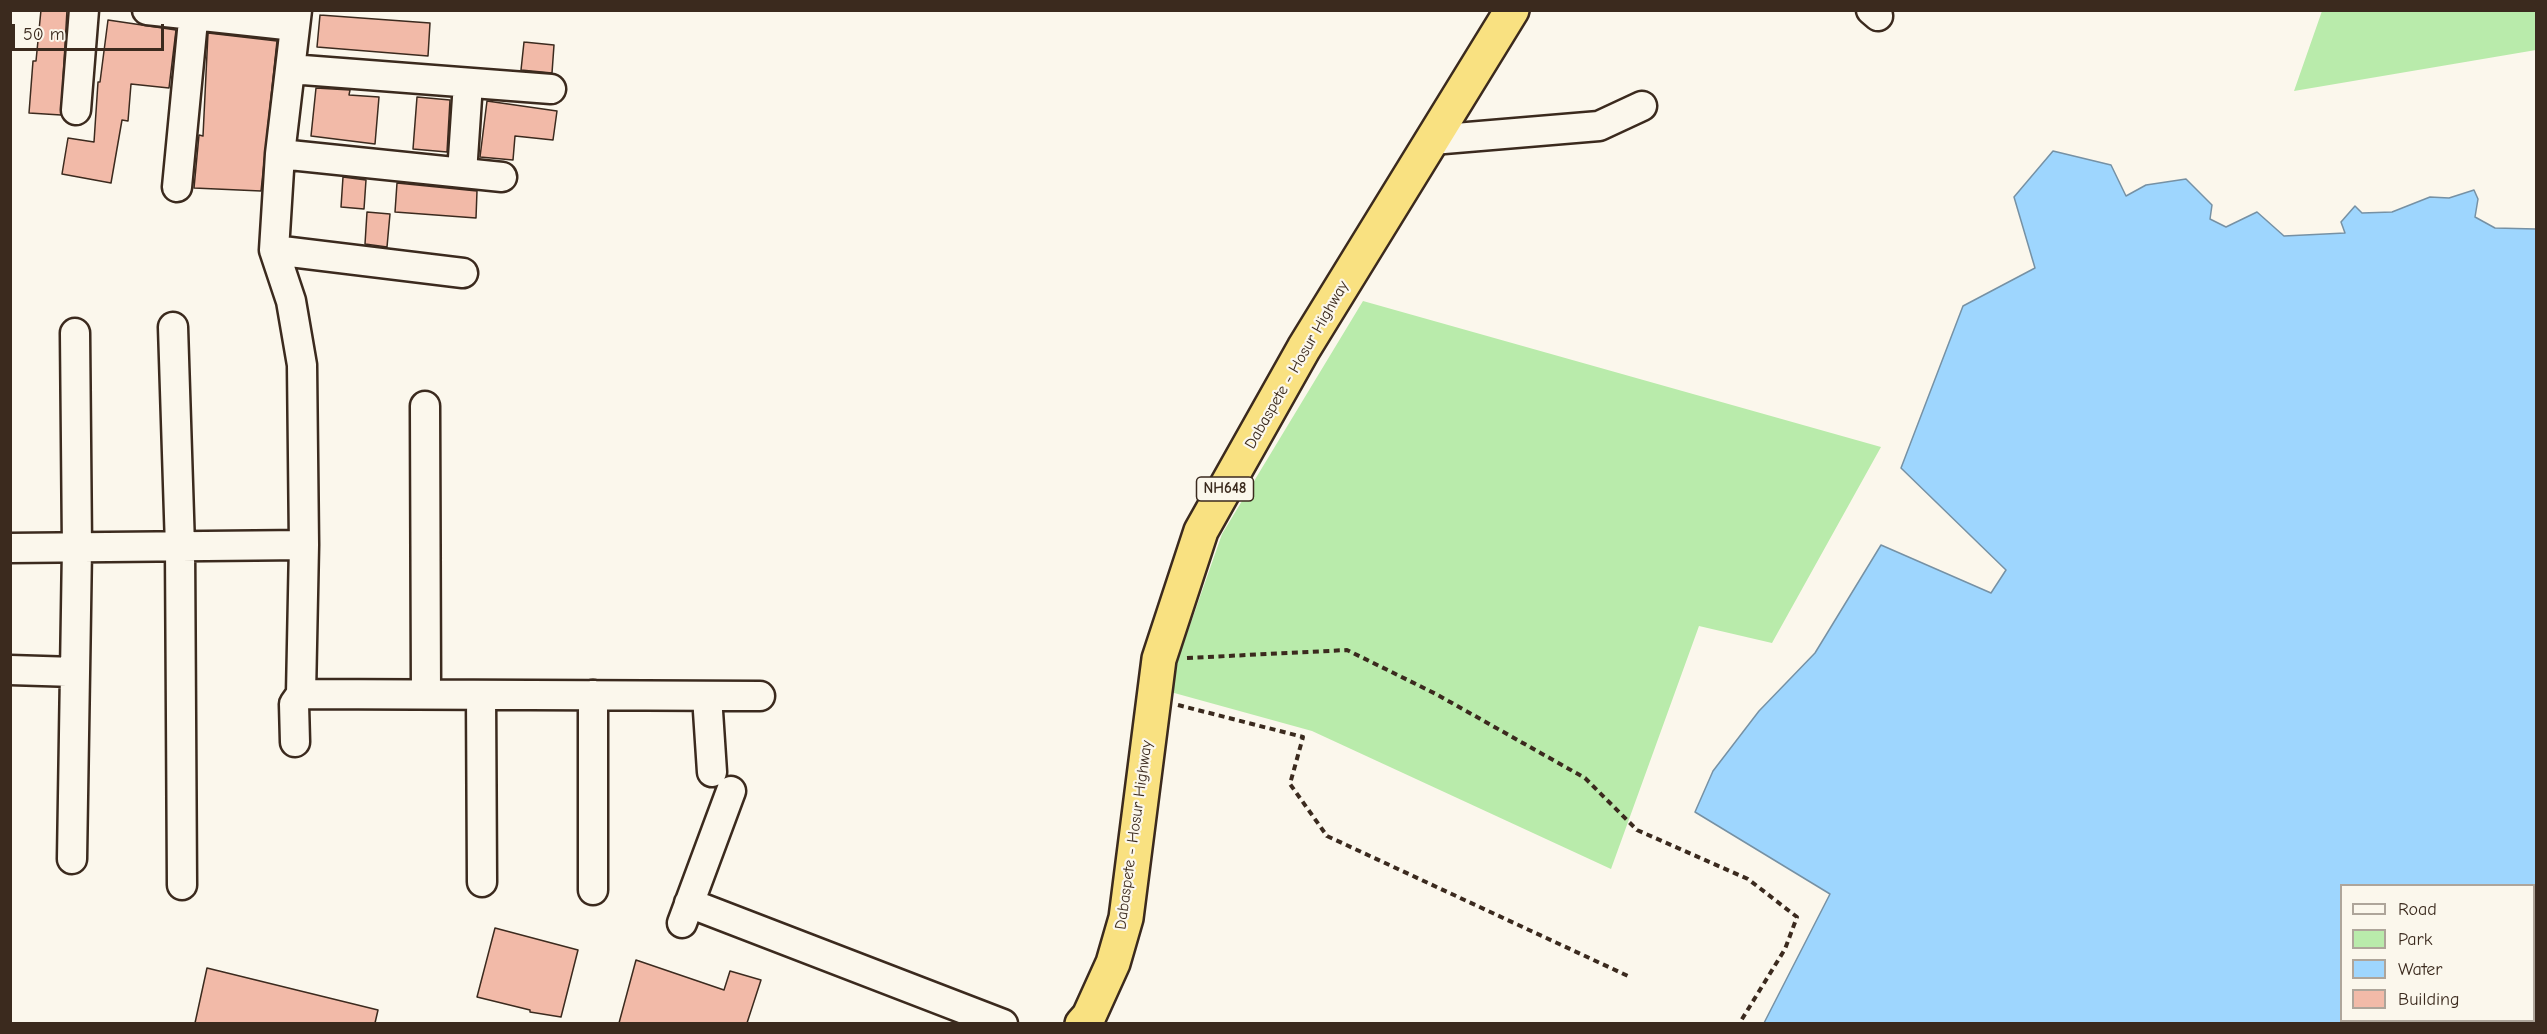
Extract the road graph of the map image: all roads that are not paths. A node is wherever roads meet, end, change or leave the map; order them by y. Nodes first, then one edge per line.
1 (84, 10) edge
2 (147, 10) edge
3 (1512, 10) edge
4 (194, 13) edge
5 (296, 18) edge
6 (290, 69) junction
7 (468, 82) junction
8 (551, 89) dead end
9 (1642, 106) dead end
10 (75, 110) dead end
11 (1432, 140) junction
12 (280, 154) junction
13 (462, 173) junction
14 (502, 177) dead end
15 (177, 187) dead end
16 (274, 250) junction
17 (463, 273) dead end
18 (173, 327) dead end
19 (75, 333) dead end
20 (425, 406) dead end
21 (304, 545) junction
22 (180, 547) junction
23 (10, 548) edge
24 (77, 548) junction
25 (10, 670) edge
26 (75, 672) junction
27 (301, 694) junction
28 (426, 694) junction
29 (481, 694) junction
30 (593, 695) junction
31 (707, 696) junction
32 (760, 696) dead end
33 (295, 742) dead end
34 (72, 860) dead end
35 (482, 882) dead end
36 (182, 885) dead end
37 (593, 890) dead end
38 (1003, 1023) edge
39 (1082, 1023) edge

1 - 10 street
2 - 4 street
3 - 11 highway, Dabaspete - Hosur Highway / NH648
4 - 5 street
4 - 15 street
5 - 6 street
6 - 7 street
6 - 12 street
7 - 8 street
7 - 13 street
9 - 11 street
11 - 39 highway, Dabaspete - Hosur Highway / NH648
12 - 13 street
12 - 16 street
13 - 14 street
16 - 17 street
16 - 21 street
18 - 22 street
19 - 24 street
20 - 28 street
21 - 22 street
21 - 27 street
22 - 24 street
22 - 36 street
23 - 24 street
24 - 26 street
25 - 26 street
26 - 34 street
27 - 28 street
27 - 33 street
28 - 29 street
29 - 30 street
29 - 35 street
30 - 31 street
30 - 37 street
31 - 32 street
31 - 38 street

